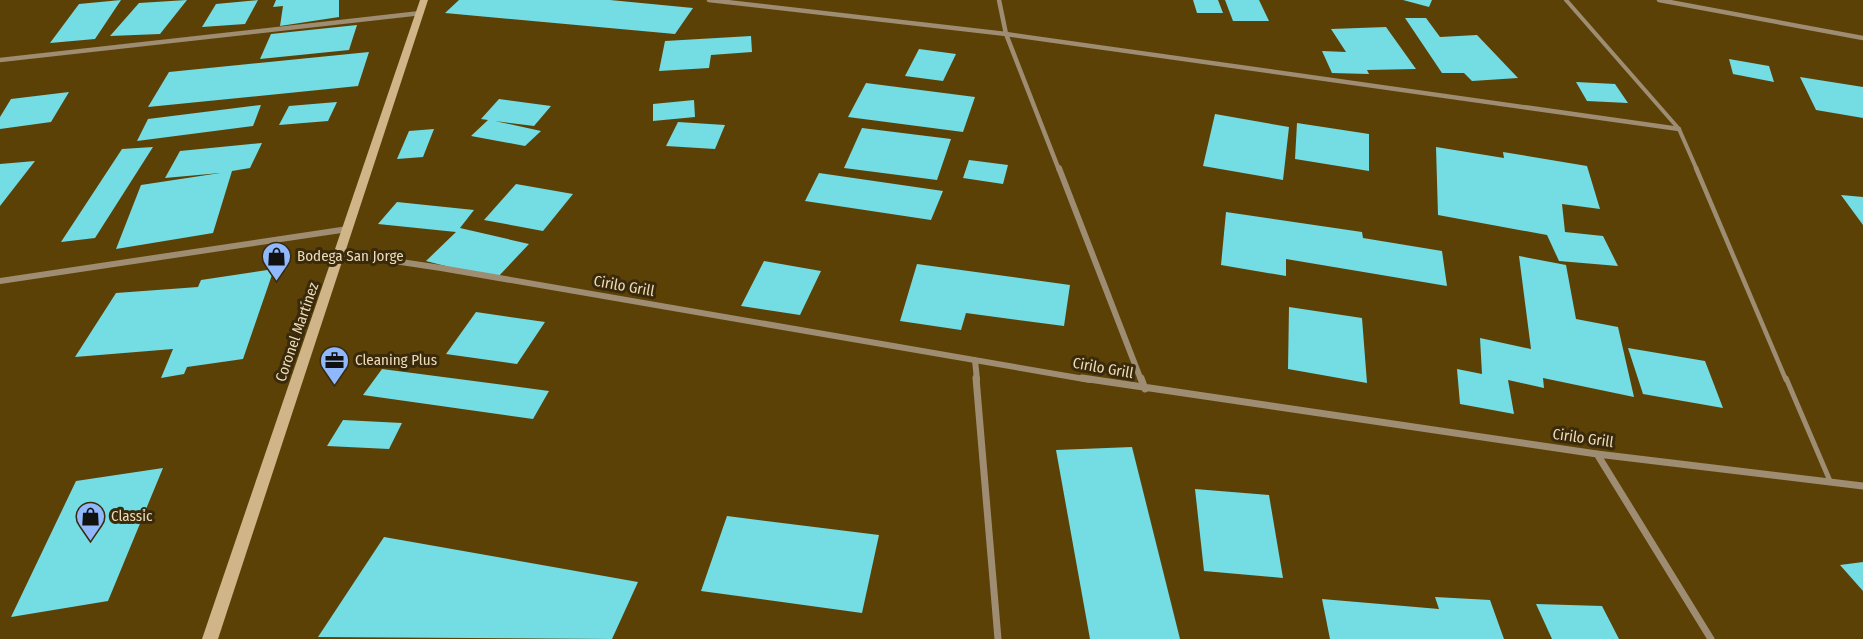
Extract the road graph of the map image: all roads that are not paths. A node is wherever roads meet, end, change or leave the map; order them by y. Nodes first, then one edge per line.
1 (424, 0) edge
2 (709, 0) edge
3 (999, 0) edge
4 (1566, 0) edge
5 (1659, 0) edge
6 (421, 13) junction
7 (1006, 34) junction
8 (1863, 38) edge
9 (0, 60) edge
10 (1679, 129) junction
11 (348, 229) junction
12 (341, 253) junction
13 (0, 281) edge
14 (975, 360) junction
15 (1145, 389) junction
16 (1597, 454) junction
17 (1830, 480) junction
18 (1863, 486) edge
19 (210, 639) edge
20 (998, 639) edge
21 (1711, 639) edge

1 - 6 main road, Coronel Martínez
2 - 7 street
3 - 7 street
4 - 10 lane
5 - 8 street
6 - 9 street
6 - 11 main road, Coronel Martínez
7 - 10 street
7 - 15 street
10 - 17 lane
11 - 12 main road, Coronel Martínez
11 - 13 street
12 - 14 street, Cirilo Grill
12 - 19 main road, Coronel Martínez
14 - 15 street, Cirilo Grill
14 - 20 street
15 - 16 street, Cirilo Grill
16 - 17 street, Cirilo Grill
16 - 21 street
17 - 18 street, Cirilo Grill

